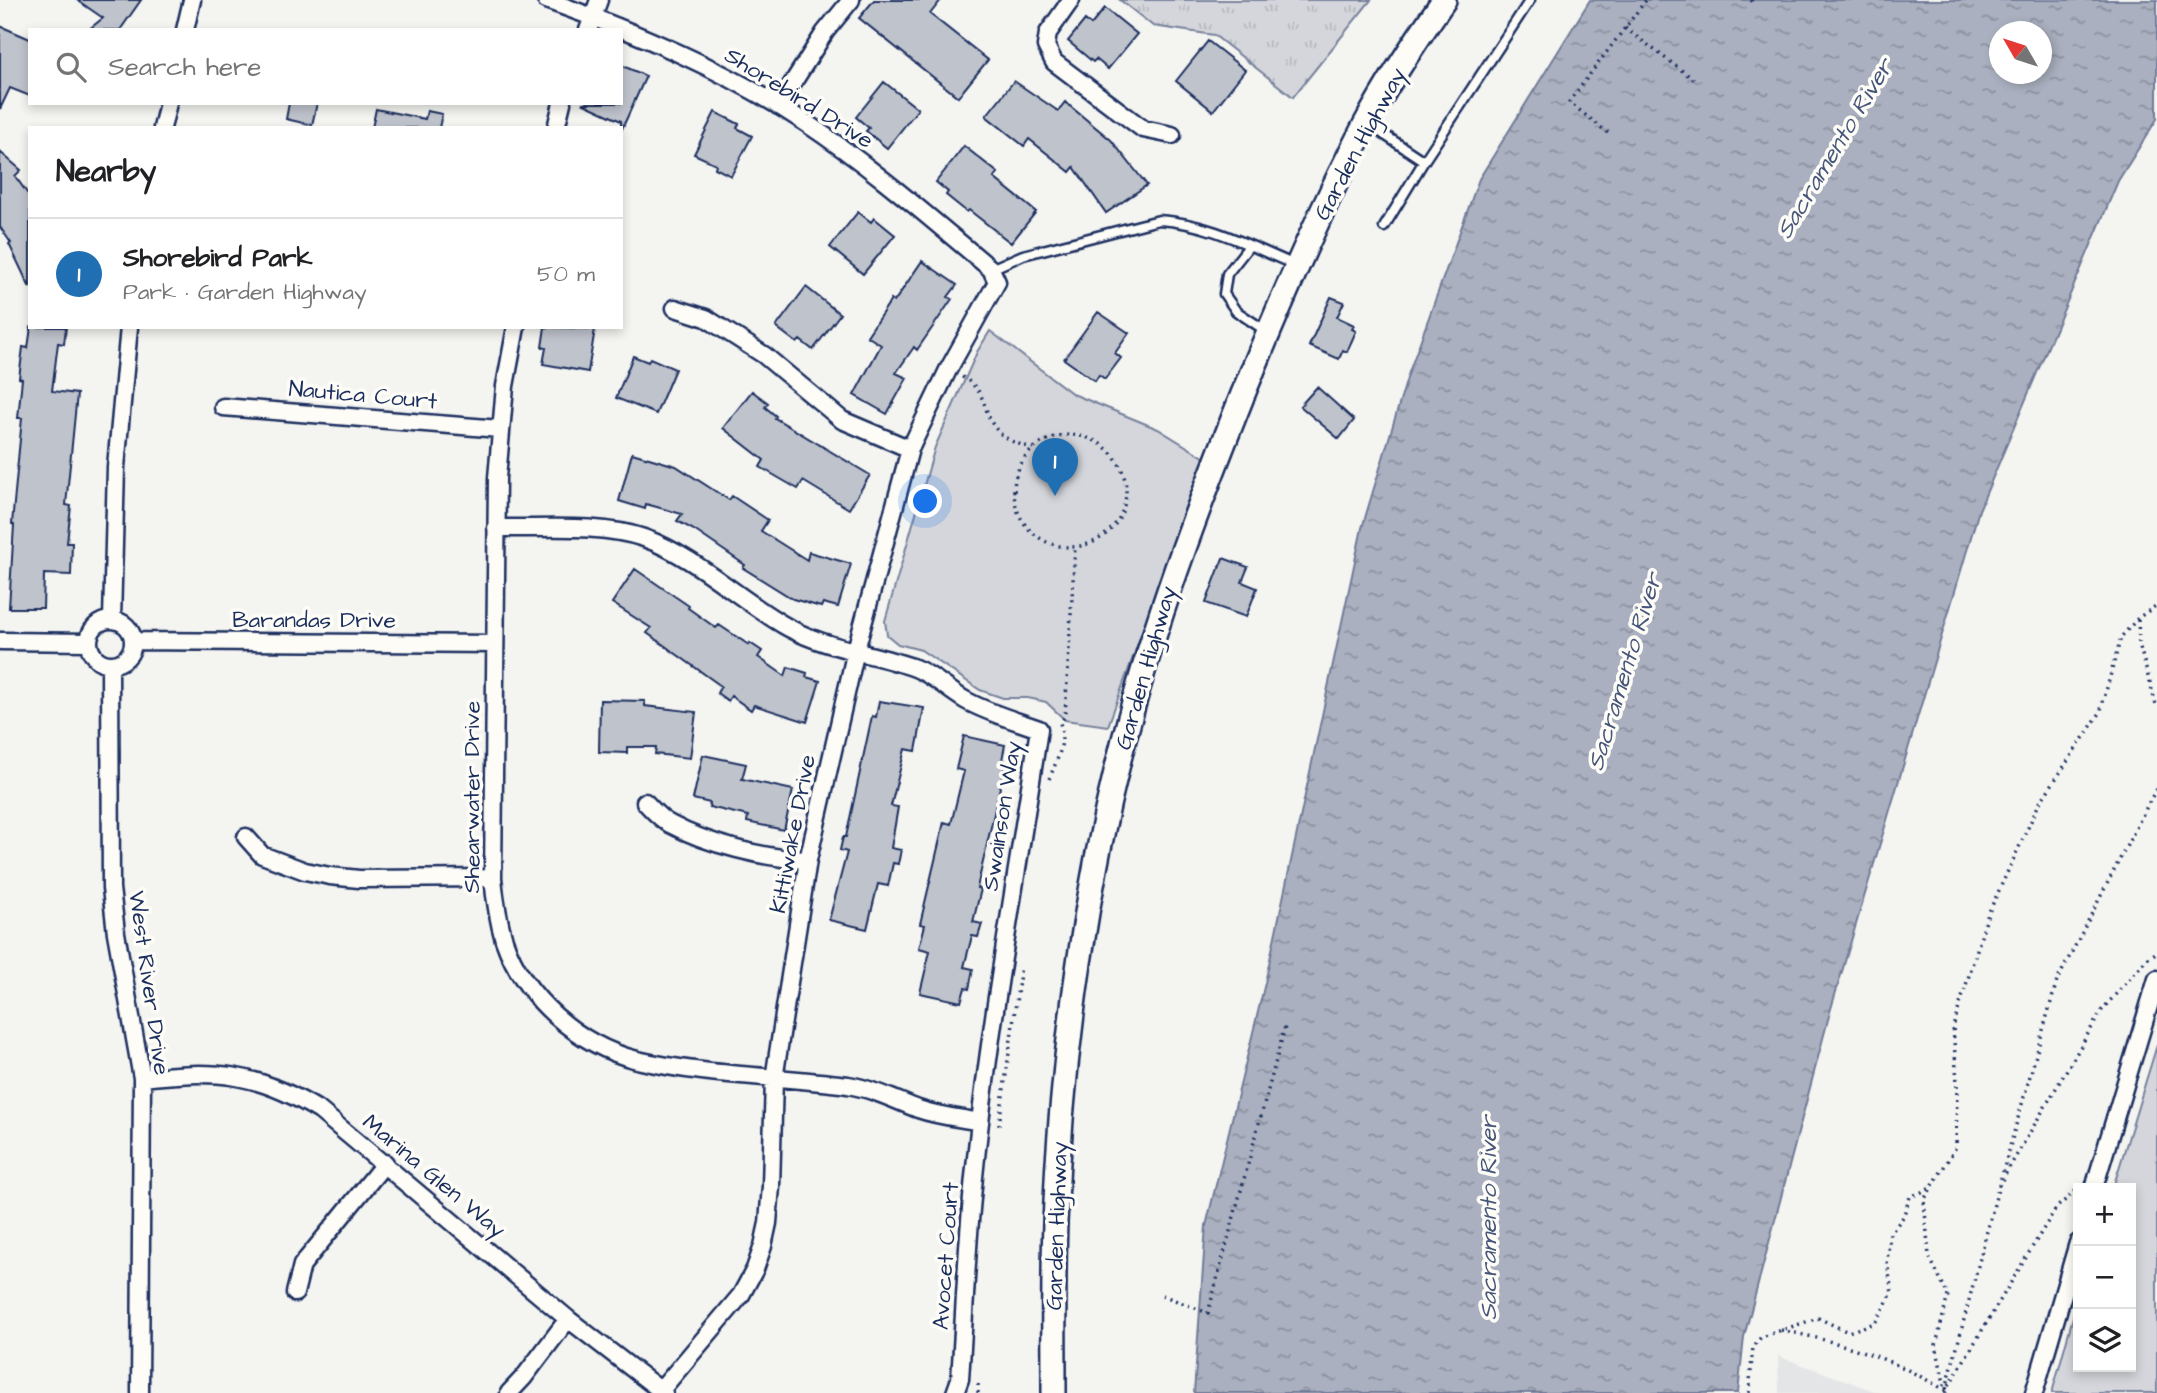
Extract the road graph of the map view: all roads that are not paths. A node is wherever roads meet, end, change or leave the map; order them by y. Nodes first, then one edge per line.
1 (192, 0) edge
2 (546, 0) edge
3 (599, 0) edge
4 (852, 0) edge
5 (1071, 0) edge
6 (1444, 0) edge
7 (1530, 0) edge
8 (590, 23) edge
9 (186, 28) edge
10 (623, 34) edge
11 (168, 105) edge
12 (562, 105) edge
13 (778, 106) junction
14 (1366, 122) junction
15 (162, 126) edge
16 (556, 126) edge
17 (1172, 135) dead end
18 (1424, 161) junction
19 (1384, 227) dead end
20 (1249, 246) junction
21 (1298, 266) junction
22 (994, 275) junction
23 (675, 308) dead end
24 (130, 329) edge
25 (516, 329) edge
26 (1268, 333) junction
27 (223, 407) dead end
28 (500, 429) junction
29 (910, 449) junction
30 (496, 528) junction
31 (112, 620) junction
32 (0, 641) edge
33 (133, 641) junction
34 (89, 642) junction
35 (495, 644) junction
36 (856, 650) junction
37 (110, 664) junction
38 (645, 802) dead end
39 (246, 837) dead end
40 (808, 860) junction
41 (493, 878) junction
42 (2157, 979) edge
43 (142, 1078) junction
44 (774, 1079) junction
45 (980, 1122) junction
46 (385, 1163) junction
47 (2096, 1183) edge
48 (2077, 1246) edge
49 (295, 1293) dead end
50 (568, 1319) junction
51 (663, 1392) edge
52 (140, 1393) edge
53 (509, 1393) edge
54 (955, 1393) edge
55 (1054, 1393) edge
56 (2034, 1393) edge

1 - 9 street
2 - 8 street, Shorebird Drive
3 - 8 street
4 - 13 street
5 - 17 street
6 - 14 main road, Garden Highway
7 - 18 lane
10 - 13 street, Shorebird Drive
11 - 15 street
12 - 16 street
13 - 22 street, Shorebird Drive
14 - 18 lane
14 - 21 main road, Garden Highway
18 - 19 lane
20 - 21 lane
20 - 22 lane
20 - 26 lane
21 - 26 main road, Garden Highway
22 - 29 street, Kittiwake Drive
23 - 29 street
24 - 31 street
25 - 28 street, Shearwater Drive
26 - 55 main road, Garden Highway
27 - 28 street, Nautica Court
28 - 30 street, Shearwater Drive
29 - 36 street, Kittiwake Drive
30 - 35 street, Shearwater Drive
30 - 36 street, Swainson Way
31 - 33 street
31 - 34 street
32 - 34 street
33 - 35 street, Barandas Drive
33 - 37 street
34 - 37 street
35 - 41 street, Shearwater Drive
36 - 40 street, Kittiwake Drive
36 - 45 street, Swainson Way
37 - 43 street, West River Drive
38 - 40 street
39 - 41 street
40 - 44 street, Kittiwake Drive
41 - 44 street, Shearwater Drive
42 - 47 street
43 - 46 street, Marina Glen Way
43 - 52 street, West River Drive
44 - 45 street, Shearwater Drive
44 - 51 street, Kittiwake Drive
45 - 54 street, Avocet Court
46 - 49 street
46 - 50 street, Marina Glen Way
48 - 56 street
50 - 51 street, Marina Glen Way
50 - 53 street

